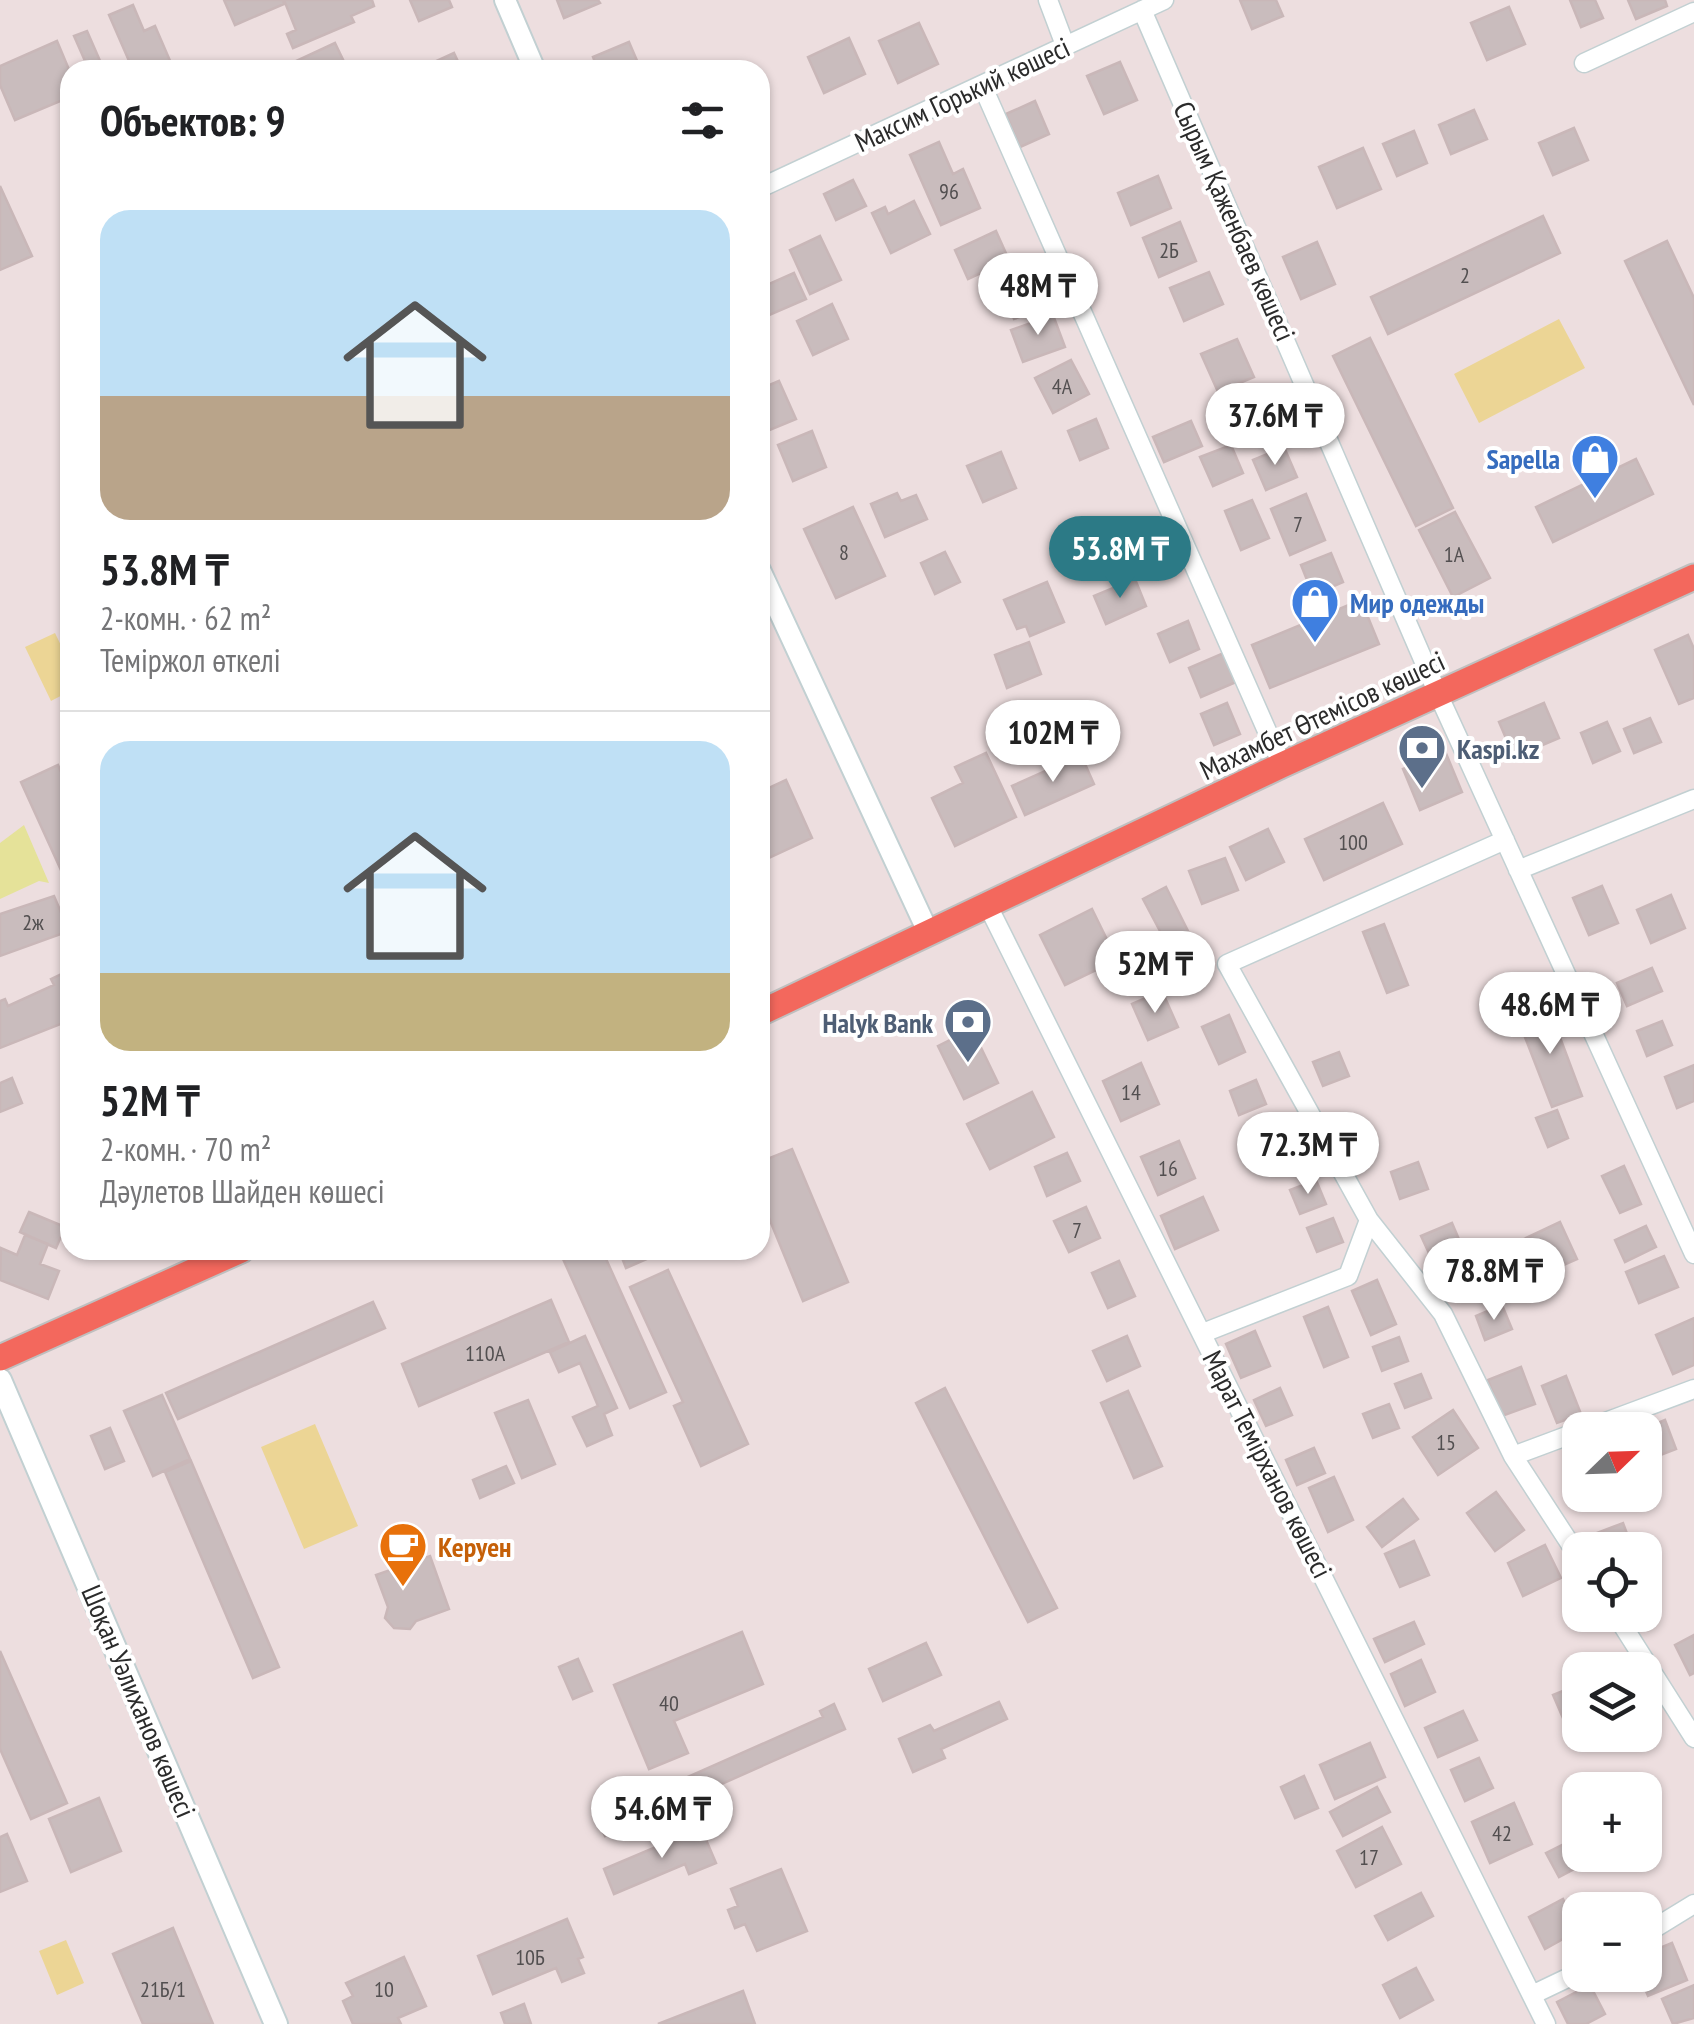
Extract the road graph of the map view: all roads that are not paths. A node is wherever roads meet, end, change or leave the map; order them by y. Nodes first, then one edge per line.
1 (505, 0) edge
2 (1048, 0) edge
3 (1164, 0) edge
4 (1142, 10) junction
5 (1694, 12) edge
6 (1065, 45) junction
7 (530, 60) edge
8 (1584, 62) dead end
9 (982, 84) junction
10 (770, 183) edge
11 (1694, 577) edge
12 (770, 592) edge
13 (1438, 694) junction
14 (1282, 764) junction
15 (1694, 798) edge
16 (1505, 840) junction
17 (1518, 870) junction
18 (988, 906) junction
19 (929, 934) junction
20 (770, 1008) edge
21 (1369, 1220) junction
22 (1694, 1254) edge
23 (218, 1260) edge
24 (1203, 1333) junction
25 (0, 1358) edge
26 (0, 1380) edge
27 (1694, 1389) edge
28 (1633, 1412) edge
29 (1562, 1438) edge
30 (1513, 1456) junction
31 (1562, 1532) edge
32 (1627, 1632) edge
33 (1694, 1738) edge
34 (1694, 1904) edge
35 (1662, 1924) edge
36 (1562, 1981) edge
37 (1534, 1994) junction
38 (276, 2024) edge
39 (1546, 2024) edge

1 - 7 street
2 - 6 street
3 - 4 street, Максим Горький көшесі
4 - 6 street, Максим Горький көшесі
4 - 13 street, Сырым Қаженбаев көшесі
5 - 8 street
6 - 9 street, Максим Горький көшесі
9 - 10 street, Максим Горький көшесі
9 - 14 street
11 - 13 main road, Махамбет Өтемісов көшесі
12 - 19 street
13 - 14 main road, Махамбет Өтемісов көшесі
13 - 16 street, Сырым Қаженбаев көшесі
14 - 18 main road, Махамбет Өтемісов көшесі
15 - 17 street
16 - 17 street, Сырым Қаженбаев көшесі
16 - 21 street
17 - 22 street, Сырым Қаженбаев көшесі
18 - 19 main road, Махамбет Өтемісов көшесі
18 - 24 street, Марат Темірханов көшесі
19 - 20 main road, Махамбет Өтемісов көшесі
21 - 24 street
21 - 30 street
23 - 25 main road
24 - 37 street, Марат Темірханов көшесі
26 - 38 main road, Шоқан Уәлиханов көшесі
27 - 28 street
29 - 30 street
30 - 31 street
32 - 33 street
34 - 35 street
36 - 37 street
37 - 39 street, Марат Темірханов көшесі

